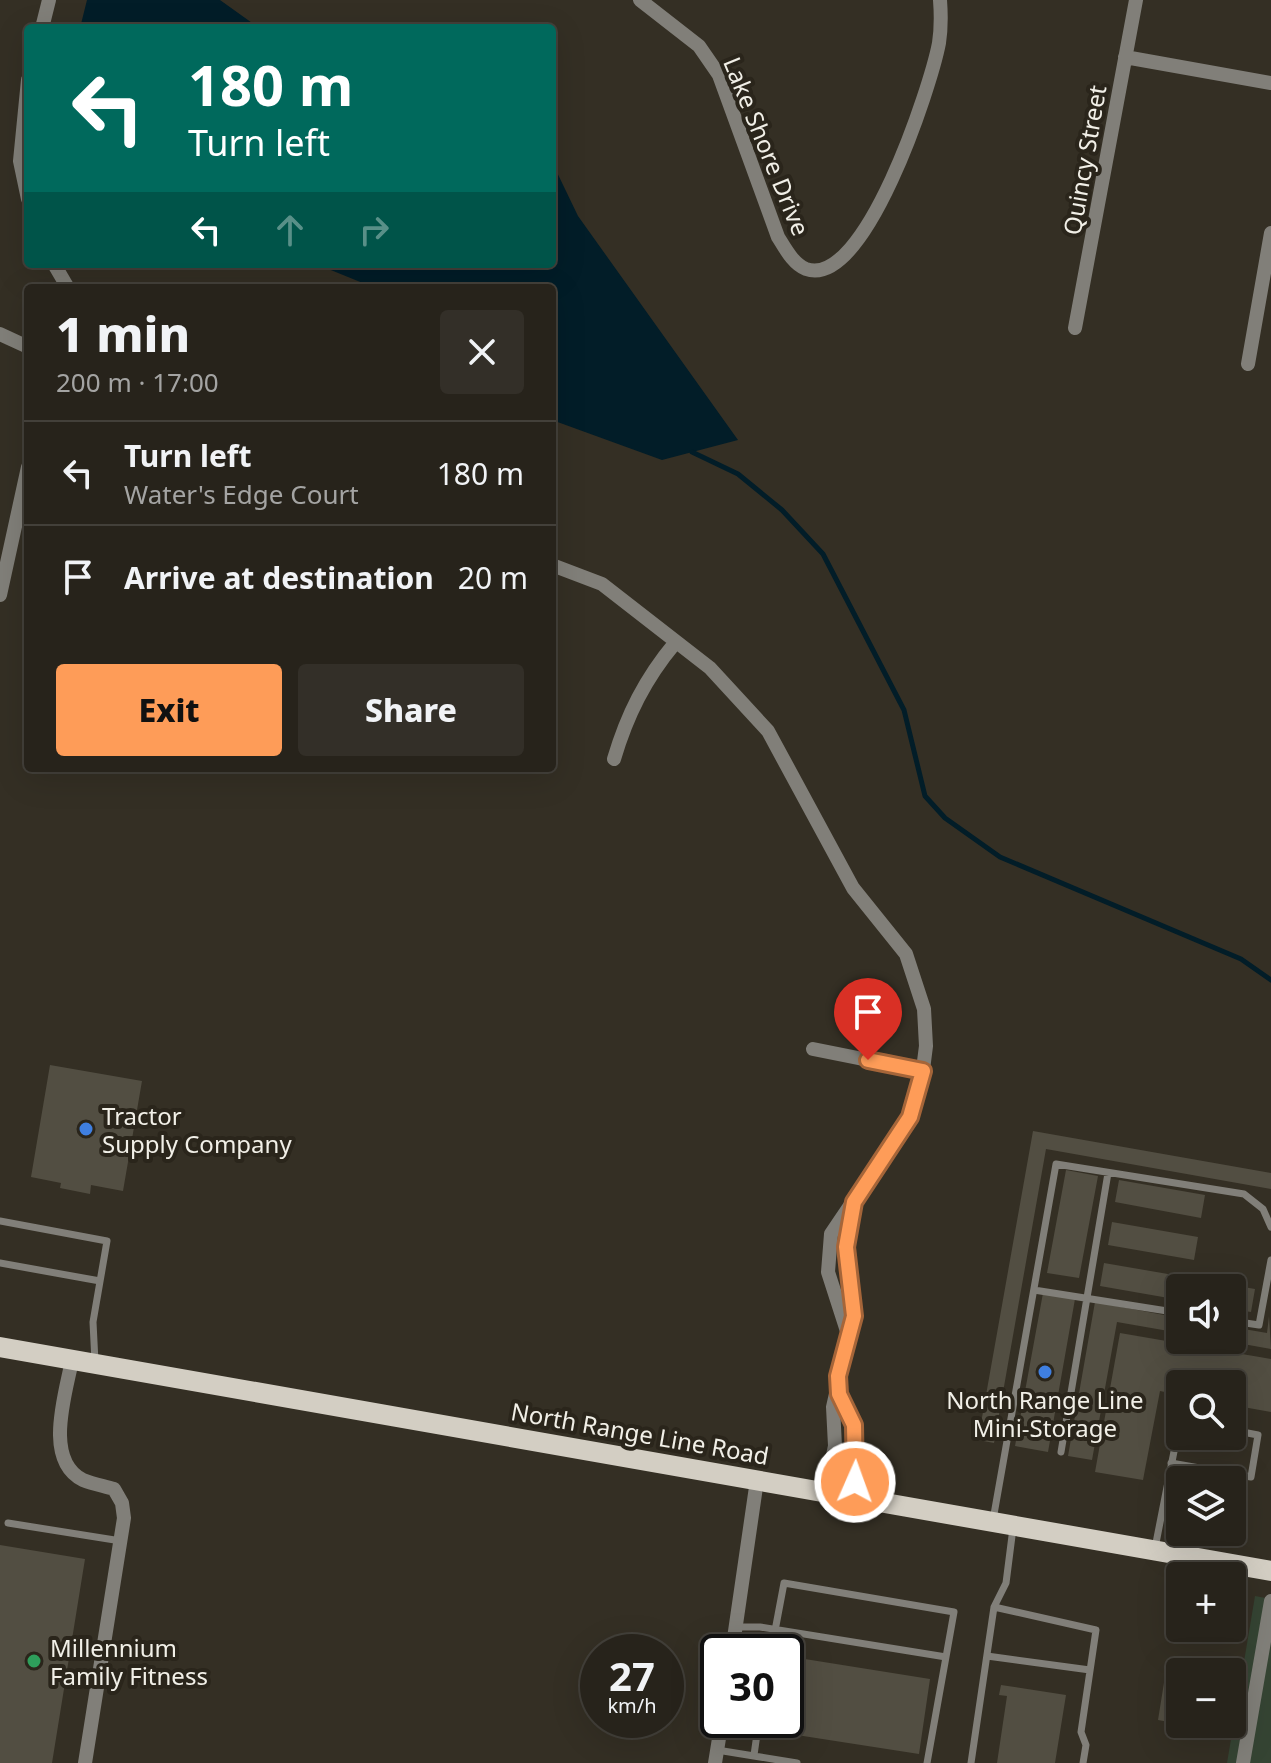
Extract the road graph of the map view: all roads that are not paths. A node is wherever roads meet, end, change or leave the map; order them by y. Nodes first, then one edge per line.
1 (49, 0) edge
2 (640, 0) edge
3 (940, 0) edge
4 (1136, 0) edge
5 (43, 24) edge
6 (1125, 57) junction
7 (1271, 83) edge
8 (24, 120) edge
9 (24, 180) edge
10 (1271, 233) edge
11 (1075, 328) dead end
12 (0, 334) edge
13 (24, 345) edge
14 (1248, 364) dead end
15 (24, 485) edge
16 (556, 567) edge
17 (0, 595) edge
18 (675, 643) junction
19 (614, 759) dead end
20 (813, 1049) dead end
21 (923, 1071) junction
22 (1108, 1173) junction
23 (0, 1221) edge
24 (1271, 1227) edge
25 (1271, 1260) edge
26 (0, 1263) edge
27 (100, 1281) junction
28 (1034, 1290) junction
29 (1085, 1298) junction
30 (1166, 1311) edge
31 (1246, 1323) edge
32 (0, 1347) edge
33 (72, 1360) junction
34 (95, 1364) junction
35 (839, 1394) junction
36 (1246, 1433) edge
37 (1174, 1450) edge
38 (1061, 1452) dead end
39 (1171, 1463) junction
40 (757, 1480) junction
41 (825, 1493) junction
42 (853, 1499) junction
43 (8, 1523) dead end
44 (1003, 1524) junction
45 (121, 1541) junction
46 (1155, 1550) junction
47 (1271, 1571) edge
48 (1271, 1601) edge
49 (994, 1607) junction
50 (735, 1627) junction
51 (774, 1629) junction
52 (734, 1634) edge
53 (773, 1634) edge
54 (1267, 1646) edge
55 (987, 1656) junction
56 (946, 1657) junction
57 (1090, 1670) junction
58 (756, 1738) edge
59 (754, 1755) junction
60 (716, 1756) edge
61 (85, 1763) edge
62 (797, 1763) edge
63 (927, 1763) edge
64 (971, 1763) edge
65 (1083, 1763) edge
66 (1243, 1763) edge

1 - 5 street
2 - 3 street, Lake Shore Drive
4 - 6 street, Quincy Street
6 - 7 street
6 - 11 street, Quincy Street
8 - 9 street
10 - 14 street
12 - 13 street
15 - 17 street
16 - 18 street
18 - 19 street
18 - 21 street
20 - 21 street
21 - 35 street
22 - 24 lane
22 - 28 lane
22 - 29 lane
23 - 27 lane
25 - 31 lane
26 - 27 lane
27 - 34 lane
28 - 29 lane
28 - 44 lane
29 - 30 lane
29 - 38 lane
32 - 33 main road, North Range Line Road
33 - 34 main road, North Range Line Road
33 - 45 street
34 - 40 main road, North Range Line Road
35 - 41 street
35 - 42 street
36 - 39 lane
37 - 39 lane
39 - 46 lane
40 - 41 main road, North Range Line Road
40 - 50 street
41 - 42 main road, North Range Line Road
42 - 44 main road, North Range Line Road
43 - 45 lane
44 - 46 main road, North Range Line Road
44 - 49 lane
45 - 61 street
46 - 47 main road, North Range Line Road
48 - 54 street
49 - 55 lane
49 - 57 lane
50 - 51 lane
50 - 52 street
51 - 53 lane
51 - 56 lane
51 - 56 lane
54 - 66 street
55 - 57 lane
55 - 64 lane
56 - 63 lane
57 - 65 lane
58 - 59 lane
59 - 60 lane
59 - 62 lane

